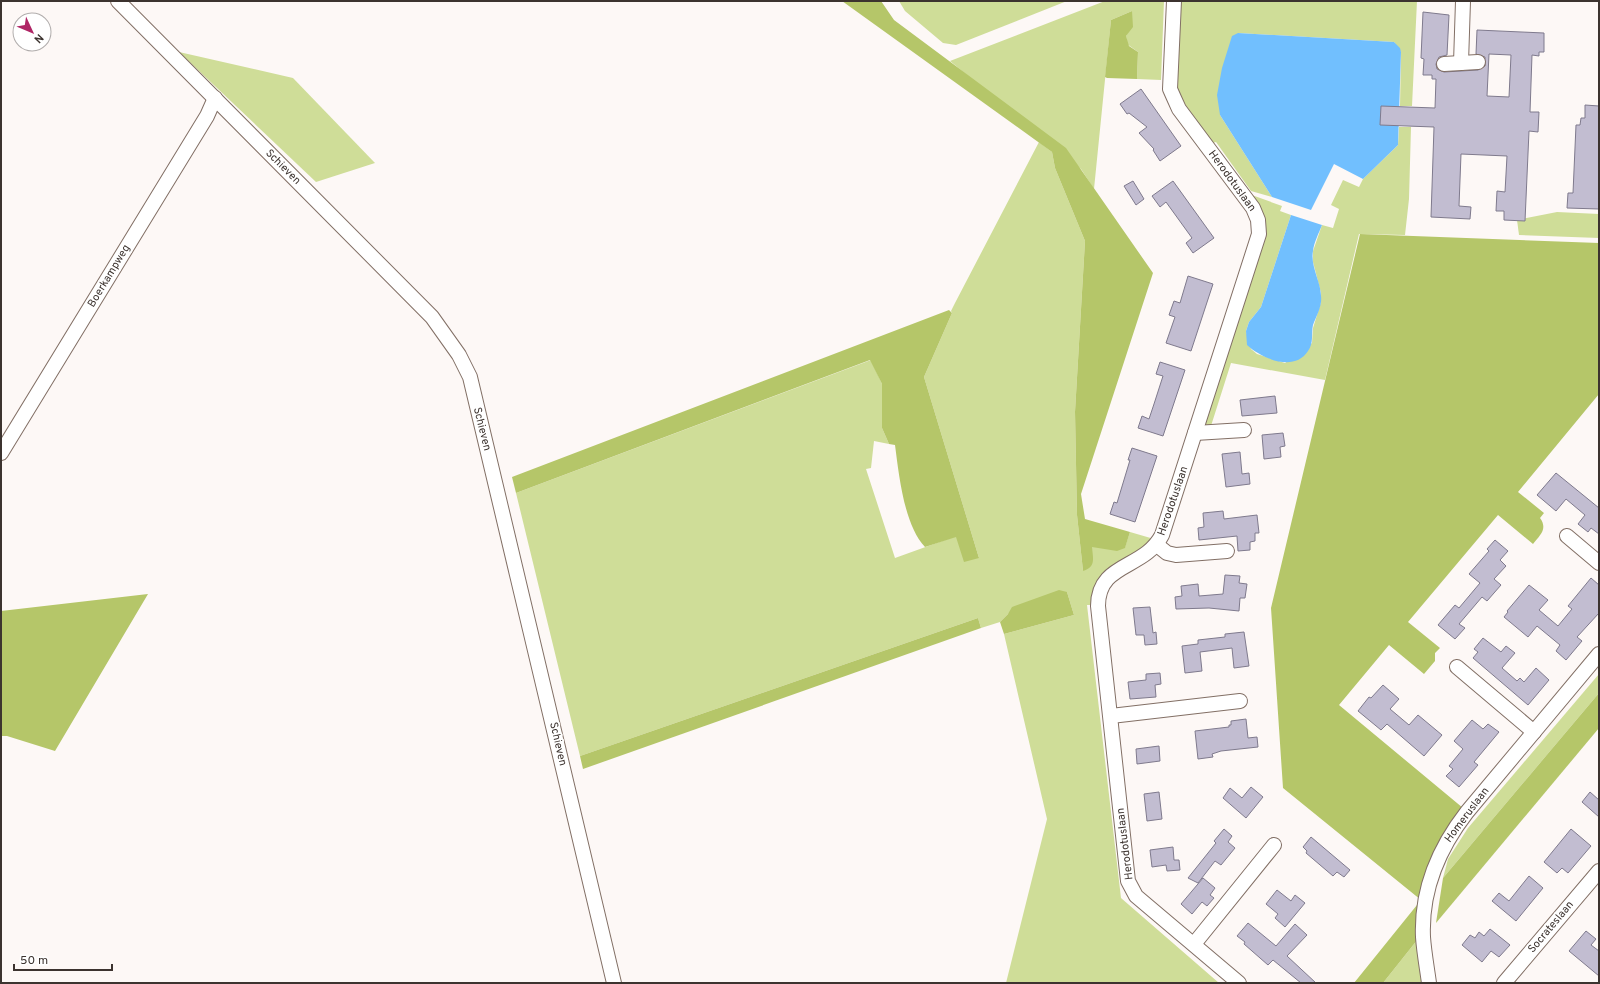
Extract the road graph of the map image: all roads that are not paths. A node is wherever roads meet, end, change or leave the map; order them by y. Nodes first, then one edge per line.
1 (118, 1) edge
2 (1174, 1) edge
3 (1463, 1) edge
4 (1478, 62) dead end
5 (1461, 63) junction
6 (1444, 64) dead end
7 (215, 98) junction
8 (1244, 430) dead end
9 (1195, 433) junction
10 (1, 453) edge
11 (1567, 536) dead end
12 (1157, 545) junction
13 (1227, 551) dead end
14 (1599, 564) edge
15 (1599, 654) edge
16 (1457, 667) dead end
17 (1240, 701) dead end
18 (1111, 716) junction
19 (1534, 732) junction
20 (1274, 845) dead end
21 (1599, 871) edge
22 (1194, 944) junction
23 (614, 983) edge
24 (1239, 983) edge
25 (1429, 983) edge
26 (1504, 983) edge

1 - 7 street, Schieven
2 - 9 street, Herodotuslaan
3 - 5 street
4 - 5 street
5 - 6 street
7 - 10 street, Boerkampweg
7 - 23 street, Schieven
8 - 9 street
9 - 12 street, Herodotuslaan
11 - 14 street
12 - 13 street, Herodotuslaan
12 - 18 street, Herodotuslaan
15 - 19 street, Homeruslaan
16 - 19 street
17 - 18 street
18 - 22 street, Herodotuslaan
19 - 25 street, Homeruslaan
20 - 22 street
21 - 26 street, Socrateslaan
22 - 24 street, Herodotuslaan

